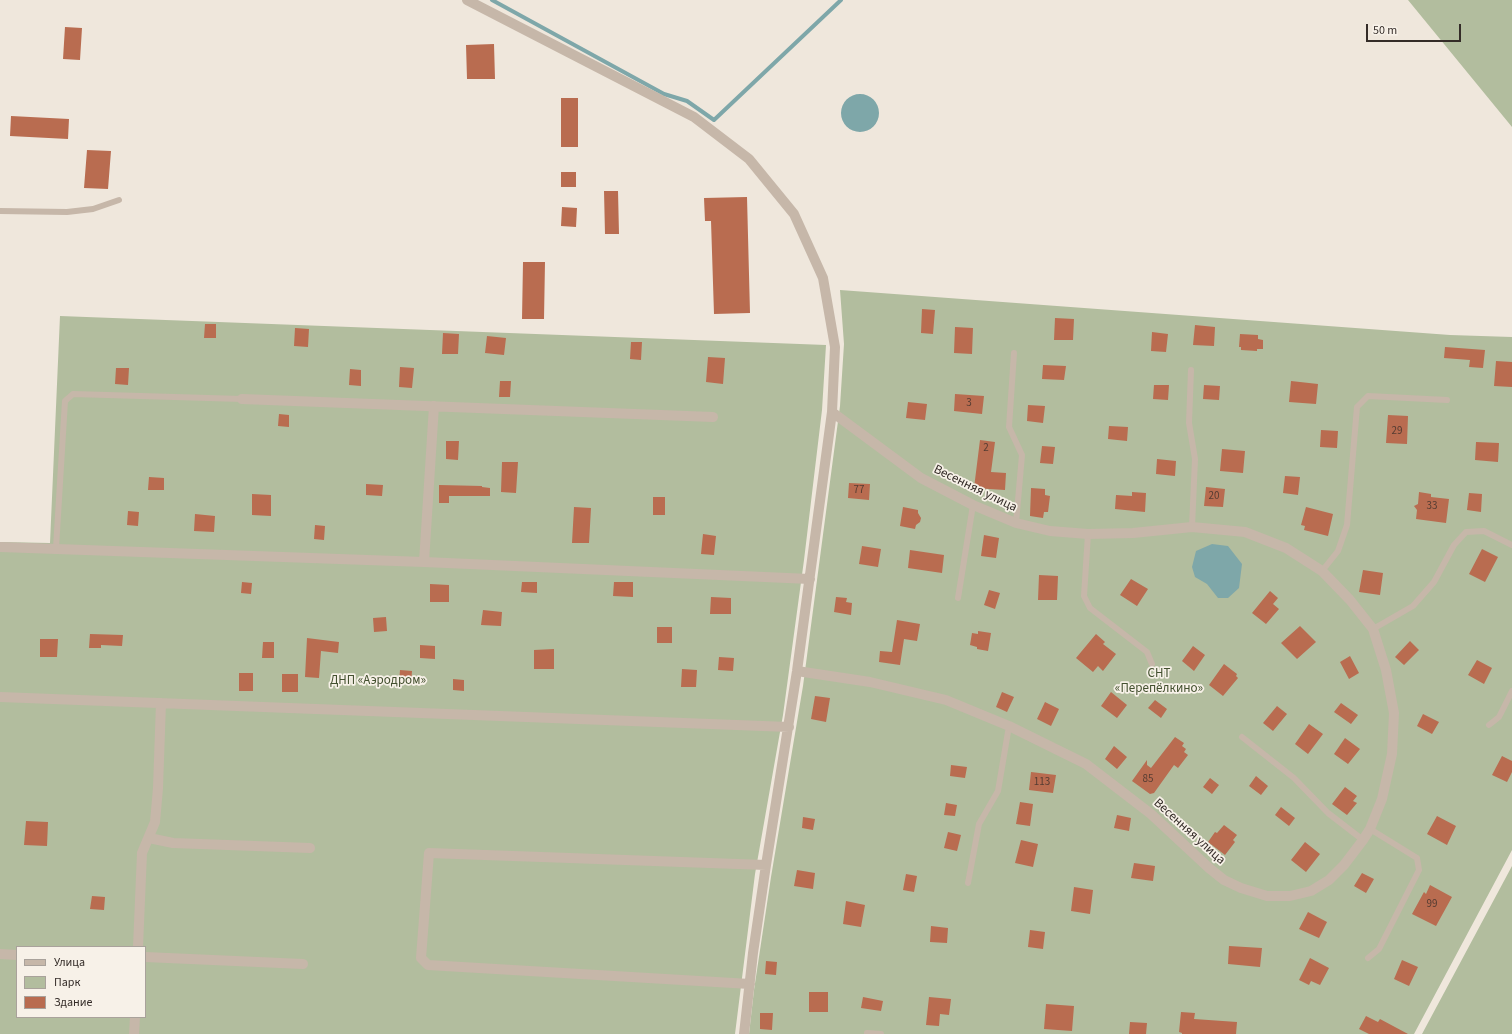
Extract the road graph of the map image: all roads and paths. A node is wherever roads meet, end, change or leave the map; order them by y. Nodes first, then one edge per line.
1 (466, 0) edge
2 (119, 200) dead end
3 (0, 210) edge
4 (1014, 353) dead end
5 (1191, 370) dead end
6 (242, 399) joint
7 (1447, 400) dead end
8 (434, 406) junction
9 (832, 412) junction
10 (713, 417) dead end
11 (973, 505) junction
12 (1016, 523) junction
13 (1192, 527) junction
14 (1088, 534) junction
15 (1512, 545) edge
16 (0, 546) edge
17 (56, 548) junction
18 (424, 562) junction
19 (1322, 571) junction
20 (810, 579) junction
21 (958, 598) dead end
22 (1373, 629) junction
23 (1152, 664) dead end
24 (797, 671) junction
25 (1512, 691) edge
26 (0, 697) edge
27 (161, 703) junction
28 (1489, 725) dead end
29 (1009, 726) junction
30 (788, 727) junction
31 (1242, 737) dead end
32 (1370, 829) junction
33 (148, 838) junction
34 (1363, 840) junction
35 (310, 848) dead end
36 (766, 865) junction
37 (968, 883) dead end
38 (138, 946) edge
39 (0, 954) edge
40 (16, 955) edge
41 (146, 957) edge
42 (1368, 958) dead end
43 (303, 964) dead end
44 (750, 984) junction
45 (135, 1018) edge
46 (867, 1033) dead end
47 (134, 1034) edge
48 (744, 1034) edge
49 (881, 1034) edge

1 - 9 street
2 - 3 lane
4 - 12 lane
5 - 13 lane
6 - 8 street
6 - 17 lane
7 - 19 lane
8 - 10 street
8 - 18 street
9 - 11 street, Весенняя улица
9 - 20 street
11 - 12 street, Весенняя улица
11 - 21 lane
12 - 14 street, Весенняя улица
13 - 14 street, Весенняя улица
13 - 19 street, Весенняя улица
14 - 23 lane
15 - 22 lane
16 - 17 street
17 - 18 street
18 - 20 street
19 - 22 street, Весенняя улица
20 - 24 street
22 - 32 street, Весенняя улица
24 - 29 street, Весенняя улица
24 - 30 street
25 - 28 lane
26 - 27 street
27 - 30 street
27 - 33 street
29 - 34 street, Весенняя улица
29 - 37 lane
30 - 36 street
31 - 34 lane
32 - 34 street, Весенняя улица
32 - 42 lane
33 - 35 street
33 - 38 street
36 - 44 street
36 - 44 street
39 - 40 street
41 - 43 street
44 - 48 street
45 - 47 street
46 - 49 lane

